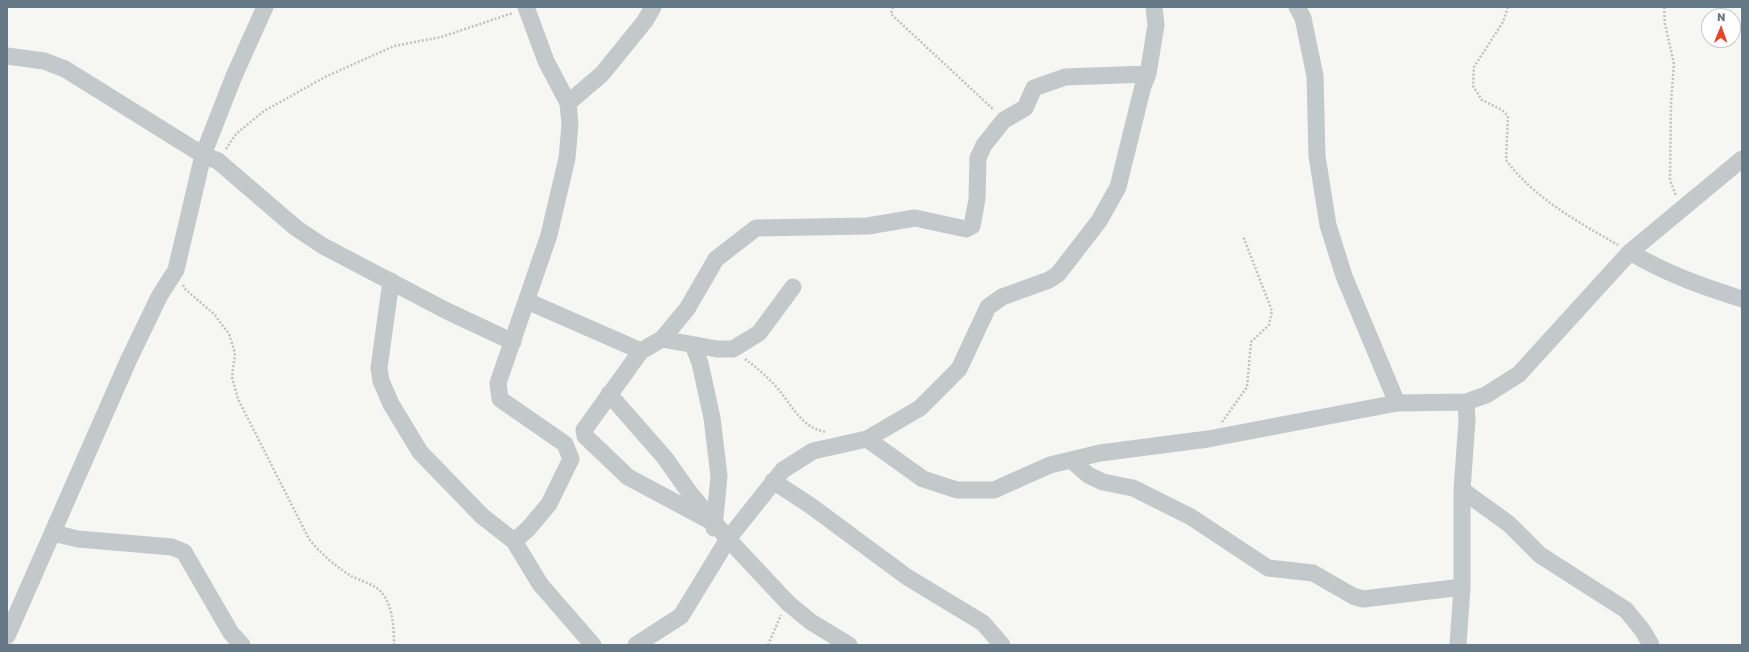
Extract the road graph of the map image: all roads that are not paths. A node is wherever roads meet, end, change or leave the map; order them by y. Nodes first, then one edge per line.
1 (265, 7) edge
2 (526, 7) edge
3 (653, 7) edge
4 (1154, 7) edge
5 (1297, 7) edge
6 (7, 56) edge
7 (1148, 74) junction
8 (568, 103) junction
9 (210, 158) junction
10 (1742, 159) edge
11 (1630, 252) junction
12 (391, 281) junction
13 (793, 287) dead end
14 (1742, 299) edge
15 (527, 301) junction
16 (662, 339) junction
17 (513, 342) junction
18 (693, 345) junction
19 (641, 351) junction
20 (609, 394) junction
21 (1466, 402) junction
22 (1397, 403) junction
23 (868, 439) junction
24 (1071, 460) junction
25 (773, 481) junction
26 (1462, 490) junction
27 (714, 523) junction
28 (53, 533) junction
29 (728, 539) junction
30 (514, 541) junction
31 (712, 567) junction
32 (1462, 587) junction
33 (7, 636) edge
34 (242, 645) edge
35 (593, 645) edge
36 (636, 645) edge
37 (849, 645) edge
38 (1002, 645) edge
39 (1458, 645) edge
40 (1651, 645) edge

1 - 9 street
2 - 8 street
3 - 8 street
4 - 7 street
5 - 22 street
6 - 9 street
7 - 16 street
7 - 23 street
8 - 15 street
9 - 12 street
9 - 28 street
10 - 11 street
11 - 14 street
11 - 21 street
12 - 17 street
12 - 30 street
13 - 18 street
15 - 17 street
15 - 19 street
16 - 18 street
16 - 19 street
17 - 30 street
18 - 27 street
19 - 20 street
20 - 27 street
20 - 27 street
21 - 22 street
21 - 26 street
22 - 24 street
23 - 24 street
23 - 25 street
24 - 32 street
25 - 29 street
25 - 38 street
26 - 32 street
26 - 40 street
27 - 29 street
27 - 31 street
28 - 33 street
28 - 34 street
29 - 31 street
29 - 37 street
30 - 35 street
31 - 36 street
32 - 39 street

